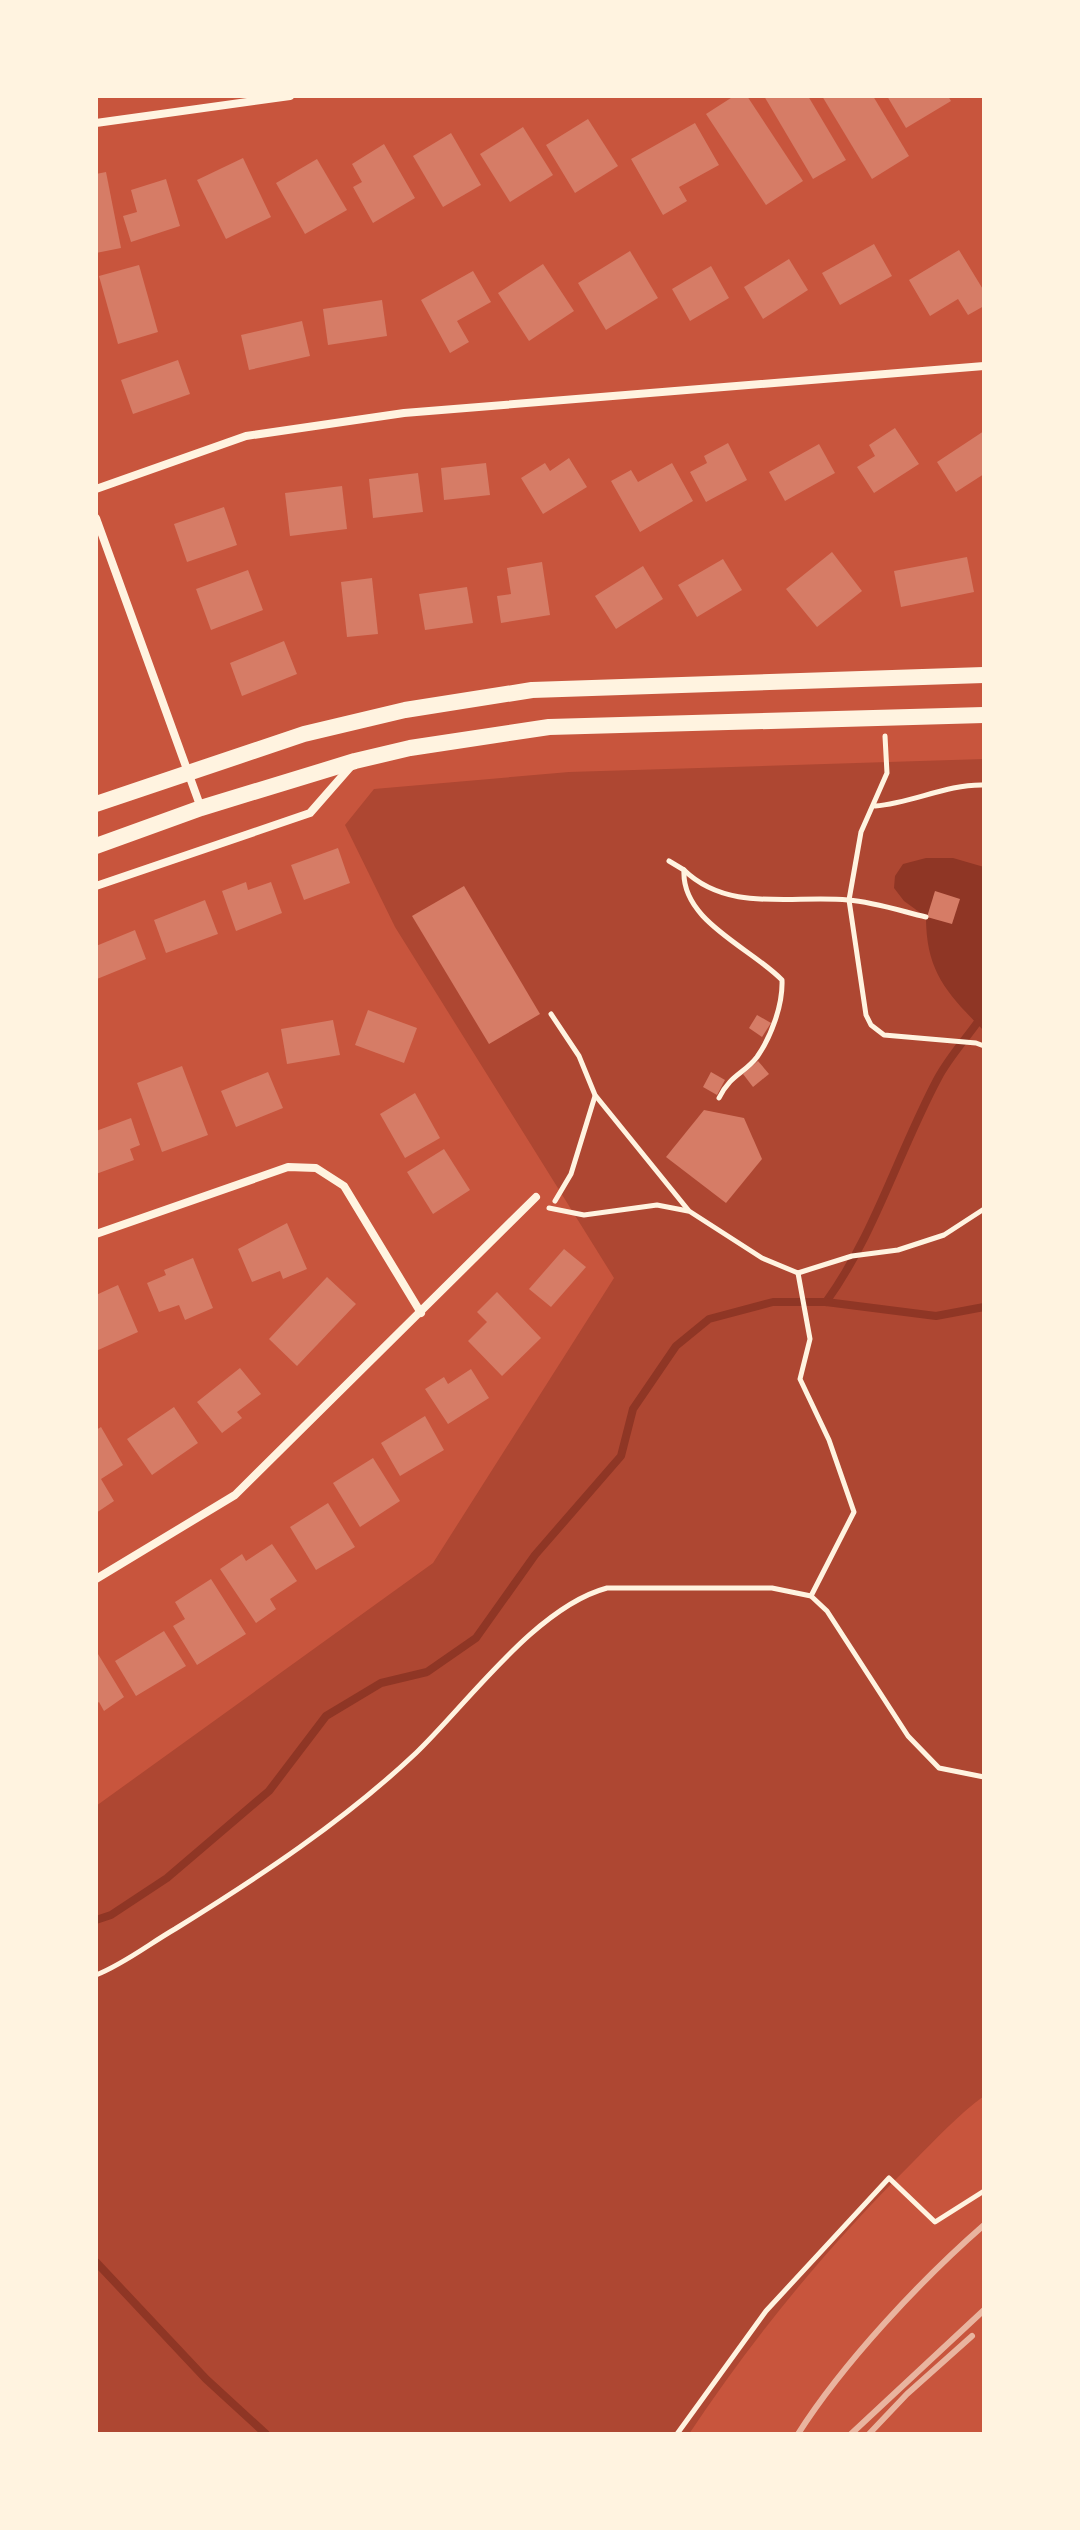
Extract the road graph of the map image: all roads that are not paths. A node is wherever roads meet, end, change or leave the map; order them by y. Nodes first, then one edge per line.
1 (290, 96) edge
2 (96, 123) edge
3 (984, 366) edge
4 (96, 489) edge
5 (96, 518) edge
6 (984, 675) edge
7 (984, 715) edge
8 (355, 761) junction
9 (188, 772) junction
10 (96, 804) edge
11 (201, 808) junction
12 (96, 846) edge
13 (96, 886) edge
14 (536, 1197) road end
15 (96, 1234) edge
16 (421, 1313) junction
17 (96, 1579) edge

1 - 2 street
3 - 4 street
5 - 9 street
6 - 9 main road
7 - 8 main road
8 - 11 main road
8 - 13 street
9 - 10 main road
9 - 11 street
11 - 12 main road
14 - 16 street
15 - 16 street
16 - 17 street

